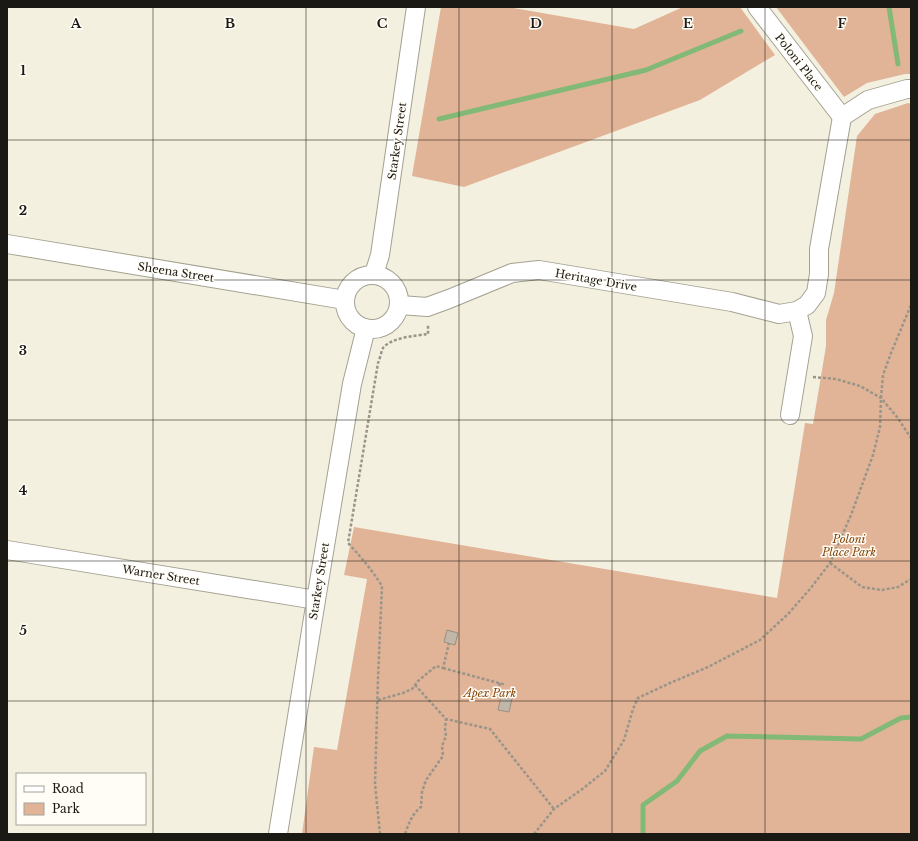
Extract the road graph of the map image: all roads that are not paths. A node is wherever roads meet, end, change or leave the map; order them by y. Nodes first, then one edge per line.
1 (416, 7) edge
2 (757, 7) edge
3 (911, 88) edge
4 (842, 117) junction
5 (7, 244) edge
6 (374, 274) junction
7 (345, 300) junction
8 (400, 304) junction
9 (797, 311) junction
10 (366, 328) junction
11 (790, 415) dead end
12 (7, 550) edge
13 (316, 600) junction
14 (278, 834) edge

1 - 6 street, Starkey Street
2 - 4 street, Poloni Place
3 - 4 street
4 - 9 street
5 - 7 street, Sheena Street
6 - 7 street
6 - 8 street
7 - 10 street
8 - 9 street, Heritage Drive
8 - 10 street
9 - 11 street
10 - 13 street, Starkey Street
12 - 13 street, Warner Street
13 - 14 street, Starkey Street

